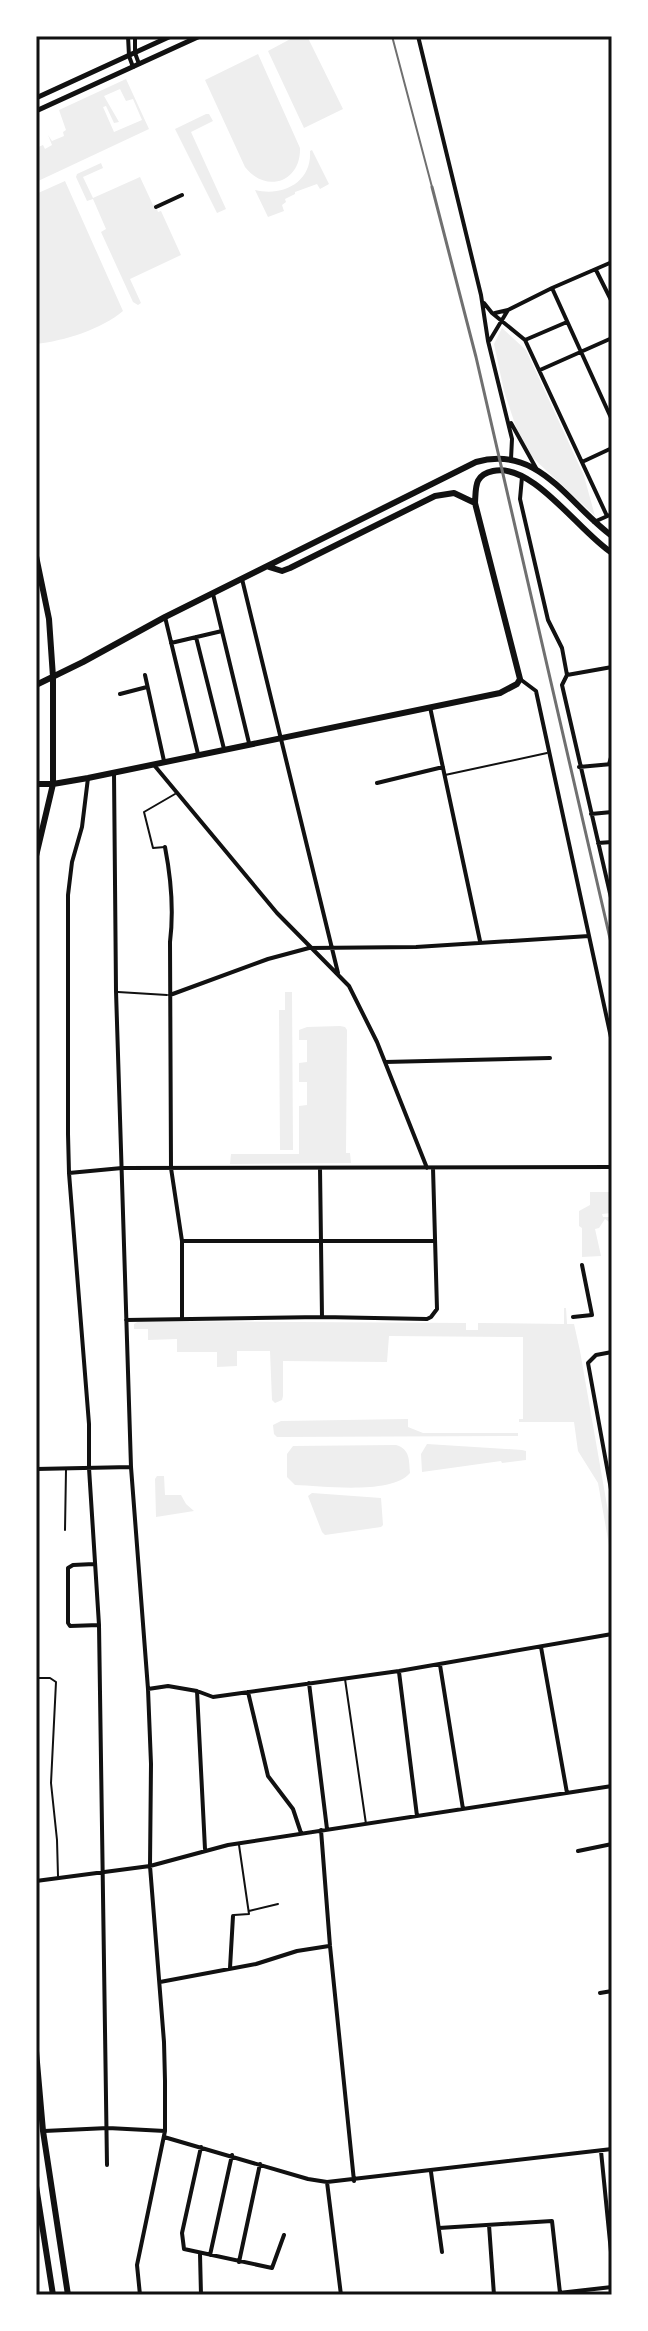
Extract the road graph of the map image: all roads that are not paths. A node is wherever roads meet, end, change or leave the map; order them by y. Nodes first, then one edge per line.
1 (128, 36) edge
2 (135, 36) edge
3 (171, 36) edge
4 (200, 36) edge
5 (418, 36) edge
6 (132, 54) junction
7 (136, 65) junction
8 (36, 98) edge
9 (36, 111) edge
10 (182, 195) dead end
11 (156, 207) dead end
12 (612, 262) edge
13 (596, 270) junction
14 (552, 288) junction
15 (481, 295) junction
16 (612, 301) edge
17 (508, 310) junction
18 (492, 313) junction
19 (503, 321) junction
20 (567, 322) junction
21 (612, 338) edge
22 (525, 340) junction
23 (488, 341) junction
24 (581, 352) junction
25 (540, 370) junction
26 (506, 414) junction
27 (612, 420) edge
28 (612, 448) edge
29 (511, 459) junction
30 (582, 462) junction
31 (537, 468) junction
32 (522, 474) junction
33 (475, 503) junction
34 (610, 515) edge
35 (594, 522) junction
36 (612, 536) edge
37 (612, 553) edge
38 (36, 556) edge
39 (269, 567) junction
40 (242, 579) junction
41 (212, 594) junction
42 (165, 617) junction
43 (222, 631) junction
44 (196, 637) junction
45 (171, 643) junction
46 (612, 667) edge
47 (145, 675) dead end
48 (567, 675) junction
49 (53, 677) junction
50 (520, 679) junction
51 (36, 685) edge
52 (147, 687) junction
53 (120, 694) dead end
54 (430, 707) junction
55 (281, 737) junction
56 (249, 743) junction
57 (224, 749) junction
58 (549, 753) junction
59 (198, 754) junction
60 (612, 754) edge
61 (164, 761) junction
62 (154, 764) junction
63 (610, 764) edge
64 (443, 767) junction
65 (579, 767) junction
66 (114, 773) junction
67 (445, 775) junction
68 (88, 778) junction
69 (377, 783) dead end
70 (36, 784) edge
71 (53, 784) junction
72 (176, 793) junction
73 (612, 812) edge
74 (591, 814) junction
75 (612, 842) edge
76 (598, 843) junction
77 (165, 847) joint
78 (36, 856) edge
79 (612, 902) edge
80 (589, 936) junction
81 (480, 941) junction
82 (309, 948) junction
83 (332, 949) junction
84 (339, 974) junction
85 (116, 991) junction
86 (170, 995) junction
87 (612, 1042) edge
88 (550, 1058) dead end
89 (385, 1062) junction
90 (612, 1167) edge
91 (122, 1168) junction
92 (171, 1168) junction
93 (320, 1168) junction
94 (430, 1168) junction
95 (69, 1173) junction
96 (182, 1241) junction
97 (320, 1241) junction
98 (435, 1241) junction
99 (582, 1265) dead end
100 (322, 1317) junction
101 (573, 1317) dead end
102 (182, 1319) junction
103 (126, 1320) junction
104 (612, 1352) edge
105 (131, 1467) junction
106 (89, 1468) junction
107 (36, 1469) edge
108 (66, 1469) junction
109 (612, 1495) edge
110 (65, 1530) dead end
111 (94, 1564) junction
112 (99, 1625) junction
113 (612, 1634) edge
114 (541, 1647) junction
115 (440, 1665) junction
116 (399, 1671) junction
117 (36, 1678) edge
118 (345, 1678) junction
119 (309, 1683) junction
120 (148, 1689) junction
121 (197, 1691) junction
122 (248, 1692) junction
123 (612, 1786) edge
124 (567, 1793) junction
125 (463, 1809) junction
126 (417, 1816) junction
127 (366, 1824) junction
128 (324, 1830) junction
129 (302, 1833) junction
130 (239, 1844) junction
131 (612, 1844) edge
132 (205, 1849) junction
133 (578, 1851) dead end
134 (150, 1866) junction
135 (103, 1871) junction
136 (58, 1878) junction
137 (36, 1881) edge
138 (278, 1904) dead end
139 (249, 1911) junction
140 (233, 1916) joint
141 (330, 1946) junction
142 (230, 1968) junction
143 (160, 1982) junction
144 (612, 1991) edge
145 (600, 1993) dead end
146 (36, 2051) edge
147 (108, 2128) junction
148 (43, 2131) junction
149 (165, 2134) junction
150 (201, 2147) junction
151 (612, 2149) edge
152 (601, 2151) junction
153 (232, 2155) junction
154 (260, 2164) junction
155 (107, 2165) dead end
156 (431, 2172) junction
157 (354, 2181) junction
158 (327, 2182) junction
159 (36, 2186) edge
160 (489, 2225) junction
161 (439, 2228) junction
162 (284, 2235) dead end
163 (442, 2252) dead end
164 (200, 2254) junction
165 (210, 2256) junction
166 (239, 2262) junction
167 (612, 2262) edge
168 (612, 2287) edge
169 (560, 2293) junction
170 (53, 2295) edge
171 (68, 2295) edge
172 (140, 2295) edge
173 (201, 2295) edge
174 (341, 2295) edge
175 (494, 2295) edge
176 (541, 2295) edge

1 - 6 street
2 - 6 street
3 - 6 street
4 - 7 street
5 - 15 street
6 - 7 street
6 - 8 street
7 - 9 street
10 - 11 street
12 - 13 street
13 - 14 street
13 - 16 street
14 - 17 street
14 - 20 street
15 - 18 street
15 - 23 street
17 - 18 street
17 - 19 street
18 - 19 street
19 - 22 street
19 - 23 street
20 - 22 street
20 - 24 street
21 - 24 street
22 - 25 street
23 - 26 street
24 - 25 street
24 - 27 street
25 - 30 street
26 - 29 street
26 - 31 street
28 - 30 street
29 - 31 main road
29 - 39 main road
30 - 34 street
31 - 35 main road
32 - 33 main road
32 - 37 main road
32 - 48 street
33 - 39 main road
33 - 50 main road
34 - 35 street
35 - 36 main road
38 - 49 main road
39 - 40 main road
40 - 41 main road
40 - 55 street
41 - 42 main road
41 - 43 street
42 - 45 street
42 - 49 main road
43 - 44 street
43 - 56 street
44 - 45 street
44 - 57 street
45 - 59 street
46 - 48 street
47 - 52 street
48 - 65 street
49 - 51 main road
49 - 71 main road
50 - 54 main road
50 - 58 street
52 - 53 street
52 - 61 street
54 - 55 main road
54 - 64 street
55 - 56 main road
55 - 83 street
56 - 57 main road
57 - 59 main road
58 - 67 lane
58 - 80 street
59 - 61 main road
60 - 63 street
61 - 62 main road
62 - 66 main road
62 - 72 street
63 - 65 street
64 - 67 street
64 - 69 street
65 - 74 street
66 - 68 main road
66 - 85 street
67 - 81 street
68 - 71 main road
68 - 95 street
70 - 71 main road
71 - 78 main road
72 - 77 lane
72 - 82 street
73 - 74 street
74 - 76 street
75 - 76 street
76 - 79 street
77 - 86 street
80 - 81 street
80 - 87 street
81 - 83 street
82 - 83 street
82 - 84 street
82 - 86 street
83 - 84 street
84 - 89 street
85 - 86 lane
85 - 91 street
86 - 92 street
88 - 89 street
89 - 94 street
90 - 94 street
91 - 92 street
91 - 95 street
91 - 103 street
92 - 93 street
92 - 96 street
93 - 94 street
93 - 97 street
94 - 98 street
95 - 106 street
96 - 97 street
96 - 102 street
97 - 98 street
97 - 100 street
98 - 100 street
99 - 101 street
100 - 102 street
102 - 103 street
103 - 105 street
104 - 109 street
105 - 106 street
105 - 120 street
106 - 108 street
106 - 111 street
107 - 108 street
108 - 110 lane
111 - 112 street
111 - 112 street
112 - 135 street
113 - 114 street
114 - 115 street
114 - 124 street
115 - 116 street
115 - 125 street
116 - 118 street
116 - 126 street
117 - 136 lane
118 - 119 street
118 - 127 lane
119 - 122 street
119 - 128 street
120 - 121 street
120 - 134 street
121 - 122 street
121 - 132 street
122 - 129 street
123 - 124 street
124 - 125 street
125 - 126 street
126 - 127 street
127 - 128 street
128 - 129 street
128 - 141 street
129 - 130 street
130 - 132 street
130 - 139 lane
131 - 133 street
132 - 134 street
134 - 135 street
134 - 143 street
135 - 136 street
135 - 147 street
136 - 137 street
138 - 139 lane
139 - 140 lane
140 - 142 street
141 - 142 street
141 - 157 street
142 - 143 street
143 - 149 street
144 - 145 street
146 - 148 main road
147 - 148 street
147 - 149 street
147 - 155 street
148 - 171 main road
149 - 150 street
149 - 172 street
150 - 153 street
150 - 164 street
151 - 152 street
152 - 156 street
152 - 167 street
153 - 154 street
153 - 165 street
154 - 158 street
154 - 166 street
156 - 157 street
156 - 161 street
157 - 158 street
158 - 174 street
159 - 170 main road
160 - 161 street
160 - 169 street
160 - 175 street
161 - 163 street
162 - 166 street
164 - 165 street
164 - 173 street
165 - 166 street
168 - 169 street
169 - 176 street

